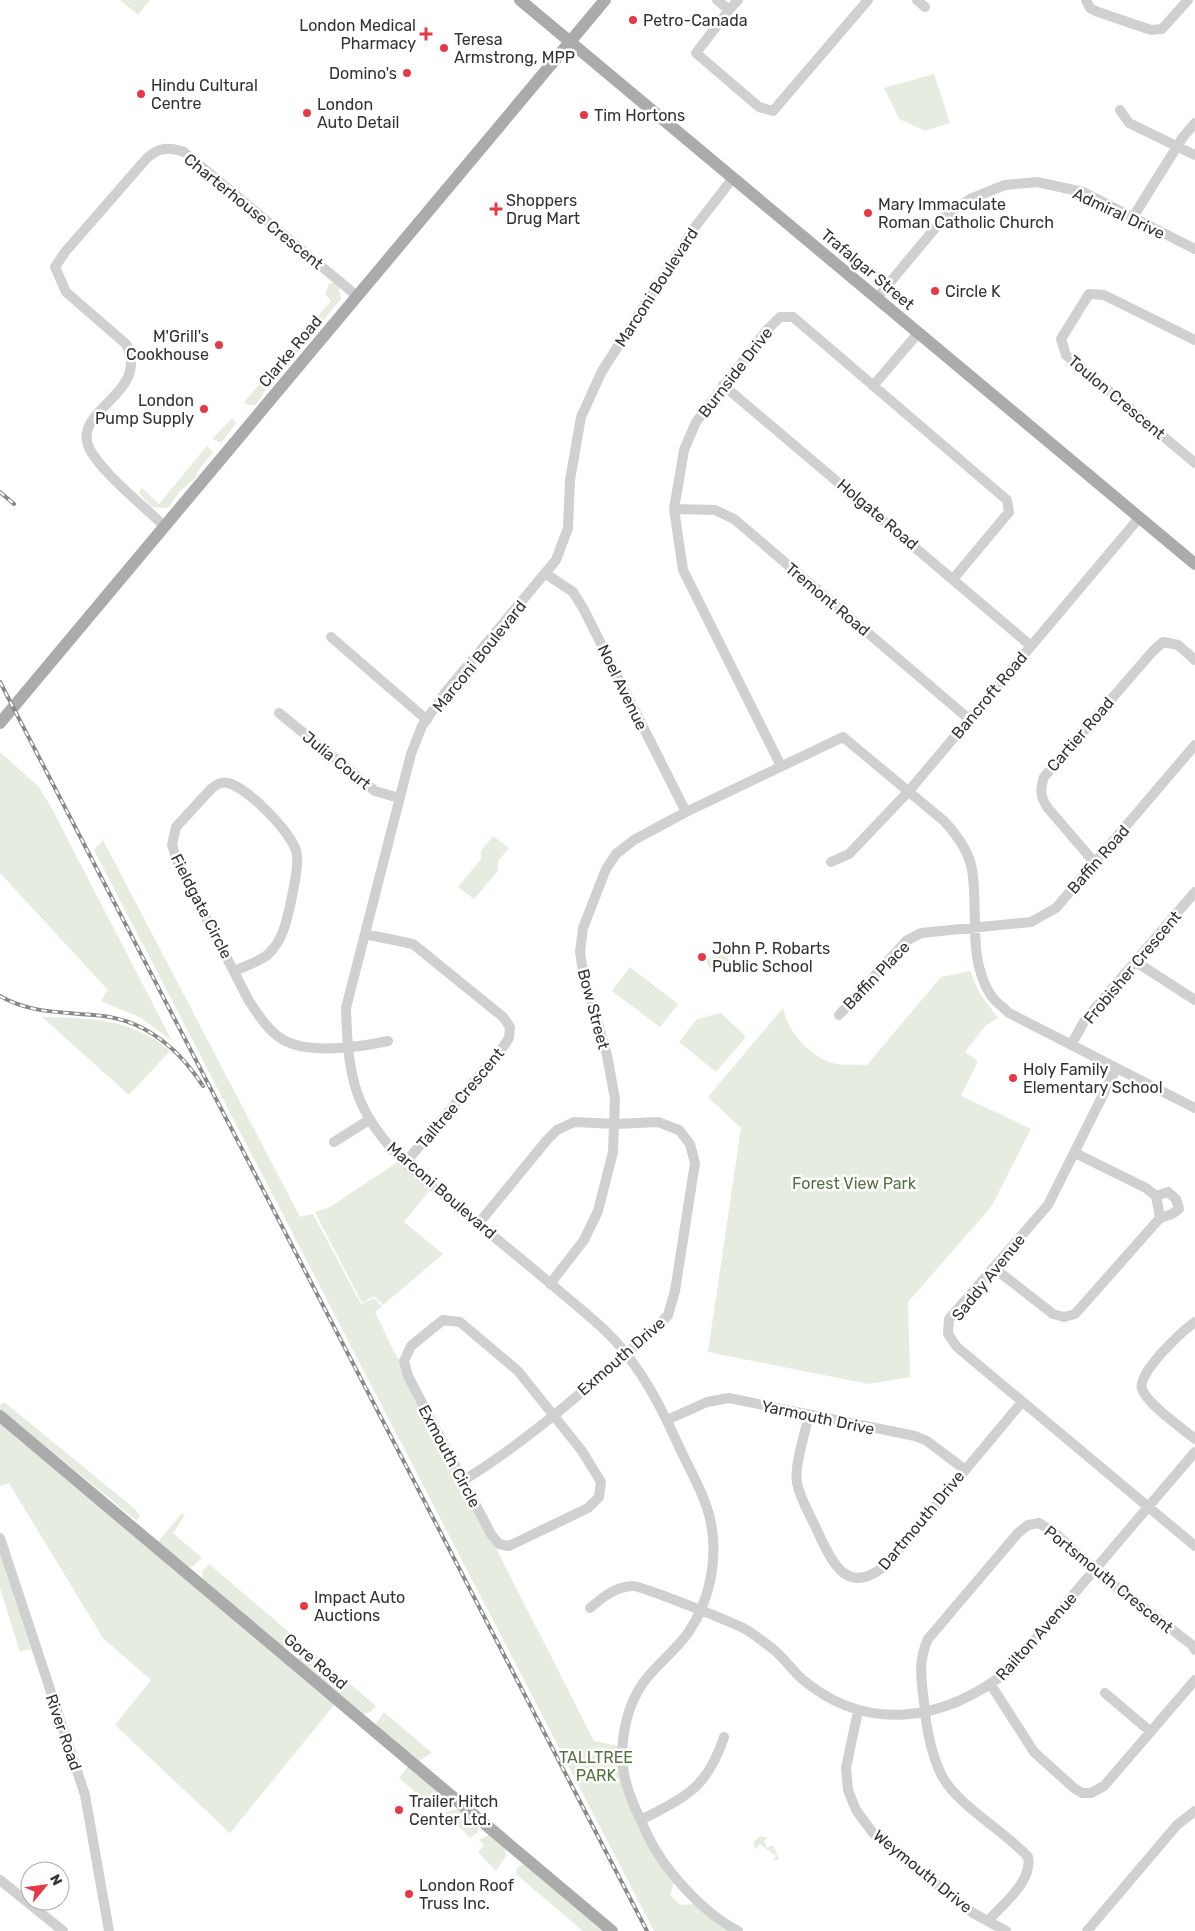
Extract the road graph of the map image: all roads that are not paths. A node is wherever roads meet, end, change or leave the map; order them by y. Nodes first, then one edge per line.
1 (520, 0) edge
2 (605, 0) edge
3 (717, 0) edge
4 (738, 0) edge
5 (868, 0) edge
6 (1086, 0) edge
7 (1188, 0) edge
8 (729, 10) junction
9 (570, 42) junction
10 (1120, 110) dead end
11 (1195, 123) edge
12 (1178, 147) junction
13 (1195, 155) edge
14 (733, 178) junction
15 (1133, 217) junction
16 (1195, 249) edge
17 (357, 296) junction
18 (877, 298) junction
19 (919, 332) junction
20 (1195, 340) edge
21 (724, 385) junction
22 (873, 386) junction
23 (1195, 463) edge
24 (674, 509) junction
25 (1139, 518) junction
26 (164, 526) junction
27 (1195, 564) edge
28 (546, 574) junction
29 (954, 578) junction
30 (331, 637) dead end
31 (1030, 645) junction
32 (1195, 660) edge
33 (279, 713) dead end
34 (969, 718) junction
35 (427, 720) junction
36 (0, 723) edge
37 (1195, 745) edge
38 (781, 766) junction
39 (908, 792) junction
40 (399, 798) junction
41 (686, 812) junction
42 (831, 862) dead end
43 (1095, 863) junction
44 (1195, 892) edge
45 (973, 927) junction
46 (365, 934) junction
47 (1136, 962) junction
48 (235, 971) junction
49 (1195, 1000) edge
50 (839, 1015) dead end
51 (388, 1041) dead end
52 (1071, 1045) junction
53 (347, 1048) junction
54 (1116, 1069) junction
55 (1195, 1108) edge
56 (369, 1120) junction
57 (614, 1124) junction
58 (334, 1142) dead end
59 (1075, 1153) junction
60 (405, 1163) junction
61 (1156, 1196) junction
62 (1160, 1218) junction
63 (478, 1223) junction
64 (994, 1268) junction
65 (550, 1284) junction
66 (1195, 1322) edge
67 (626, 1354) junction
68 (1022, 1402) junction
69 (553, 1414) junction
70 (809, 1415) junction
71 (0, 1416) edge
72 (667, 1420) junction
73 (1195, 1439) edge
74 (1195, 1452) edge
75 (964, 1469) junction
76 (464, 1480) junction
77 (1149, 1508) junction
78 (0, 1538) edge
79 (1195, 1546) edge
80 (1095, 1570) junction
81 (590, 1608) dead end
82 (701, 1611) junction
83 (1195, 1650) edge
84 (1195, 1680) edge
85 (991, 1685) junction
86 (1105, 1693) dead end
87 (858, 1711) junction
88 (925, 1713) junction
89 (1150, 1732) junction
90 (724, 1737) dead end
91 (1195, 1811) edge
92 (641, 1820) junction
93 (0, 1880) edge
94 (988, 1921) junction
95 (63, 1931) edge
96 (109, 1931) edge
97 (612, 1931) edge
98 (738, 1931) edge
99 (1006, 1931) edge
100 (1088, 1931) edge

1 - 9 main road, Trafalgar Street
2 - 9 main road, Clarke Road
3 - 8 street
4 - 8 street
5 - 8 street
6 - 7 street
9 - 14 main road, Trafalgar Street
9 - 17 main road, Clarke Road
10 - 12 street
11 - 12 street
12 - 13 street
12 - 15 street
14 - 18 main road, Trafalgar Street
14 - 28 street, Marconi Boulevard
15 - 16 street, Admiral Drive
15 - 18 street, Admiral Drive
17 - 26 main road, Clarke Road
17 - 26 street, Charterhouse Crescent
18 - 19 main road, Trafalgar Street
19 - 22 street
19 - 25 main road, Trafalgar Street
20 - 23 street, Toulon Crescent
21 - 22 street, Burnside Drive
21 - 24 street, Burnside Drive
21 - 29 street, Holgate Road
22 - 29 street, Burnside Drive
24 - 34 street, Tremont Road
24 - 38 street, Burnside Drive
25 - 27 main road, Trafalgar Street
25 - 31 street, Bancroft Road
26 - 36 main road, Clarke Road
28 - 35 street, Marconi Boulevard
28 - 41 street, Noel Avenue
29 - 31 street, Holgate Road
30 - 35 street
31 - 34 street, Bancroft Road
32 - 43 street, Cartier Road
33 - 40 street, Julia Court
34 - 39 street, Bancroft Road
35 - 40 street, Marconi Boulevard
37 - 43 street, Baffin Road
38 - 39 street, Bow Street
38 - 41 street, Bow Street
39 - 42 street, Bancroft Road
39 - 45 street
40 - 46 street, Marconi Boulevard
41 - 57 street, Bow Street
43 - 45 street, Baffin Road
44 - 47 street, Frobisher Crescent
45 - 50 street, Baffin Place
45 - 52 street
46 - 53 street, Marconi Boulevard
46 - 60 street, Talltree Crescent
47 - 49 street
47 - 52 street, Frobisher Crescent
48 - 48 street, Fieldgate Circle
48 - 53 street, Fieldgate Circle
51 - 53 street, Fieldgate Circle
52 - 54 street
53 - 56 street, Marconi Boulevard
54 - 55 street
54 - 59 street, Saddy Avenue
56 - 58 street
56 - 60 street, Marconi Boulevard
57 - 63 street, Exmouth Drive
57 - 65 street, Bow Street
57 - 67 street, Exmouth Drive
59 - 61 street
59 - 64 street, Saddy Avenue
60 - 63 street, Marconi Boulevard
61 - 62 street
61 - 62 street
62 - 64 street
63 - 65 street, Marconi Boulevard
64 - 68 street, Saddy Avenue
65 - 67 street, Marconi Boulevard
66 - 73 street
67 - 69 street, Exmouth Drive
67 - 72 street, Marconi Boulevard
68 - 75 street, Dartmouth Drive
68 - 77 street, Saddy Avenue
69 - 76 street, Exmouth Drive
69 - 76 street, Exmouth Circle
69 - 76 street, Exmouth Circle
70 - 72 street, Yarmouth Drive
70 - 75 street, Yarmouth Drive
70 - 75 street, Dartmouth Drive
71 - 97 main road, Gore Road
72 - 82 street, Marconi Boulevard
74 - 77 street, Railton Avenue
77 - 79 street, Saddy Avenue
77 - 80 street, Railton Avenue
78 - 96 street, River Road
80 - 83 street, Portsmouth Crescent
80 - 85 street, Railton Avenue
80 - 88 street, Portsmouth Crescent
81 - 82 street, Railton Avenue
82 - 87 street, Railton Avenue
82 - 92 street, Marconi Boulevard
84 - 89 street
85 - 88 street, Railton Avenue
85 - 89 street
86 - 89 street
87 - 88 street, Railton Avenue
87 - 94 street, Weymouth Drive
88 - 94 street, Portsmouth Crescent
90 - 92 street
91 - 100 street
92 - 98 street, Marconi Boulevard
93 - 95 street
94 - 99 street, Weymouth Drive

